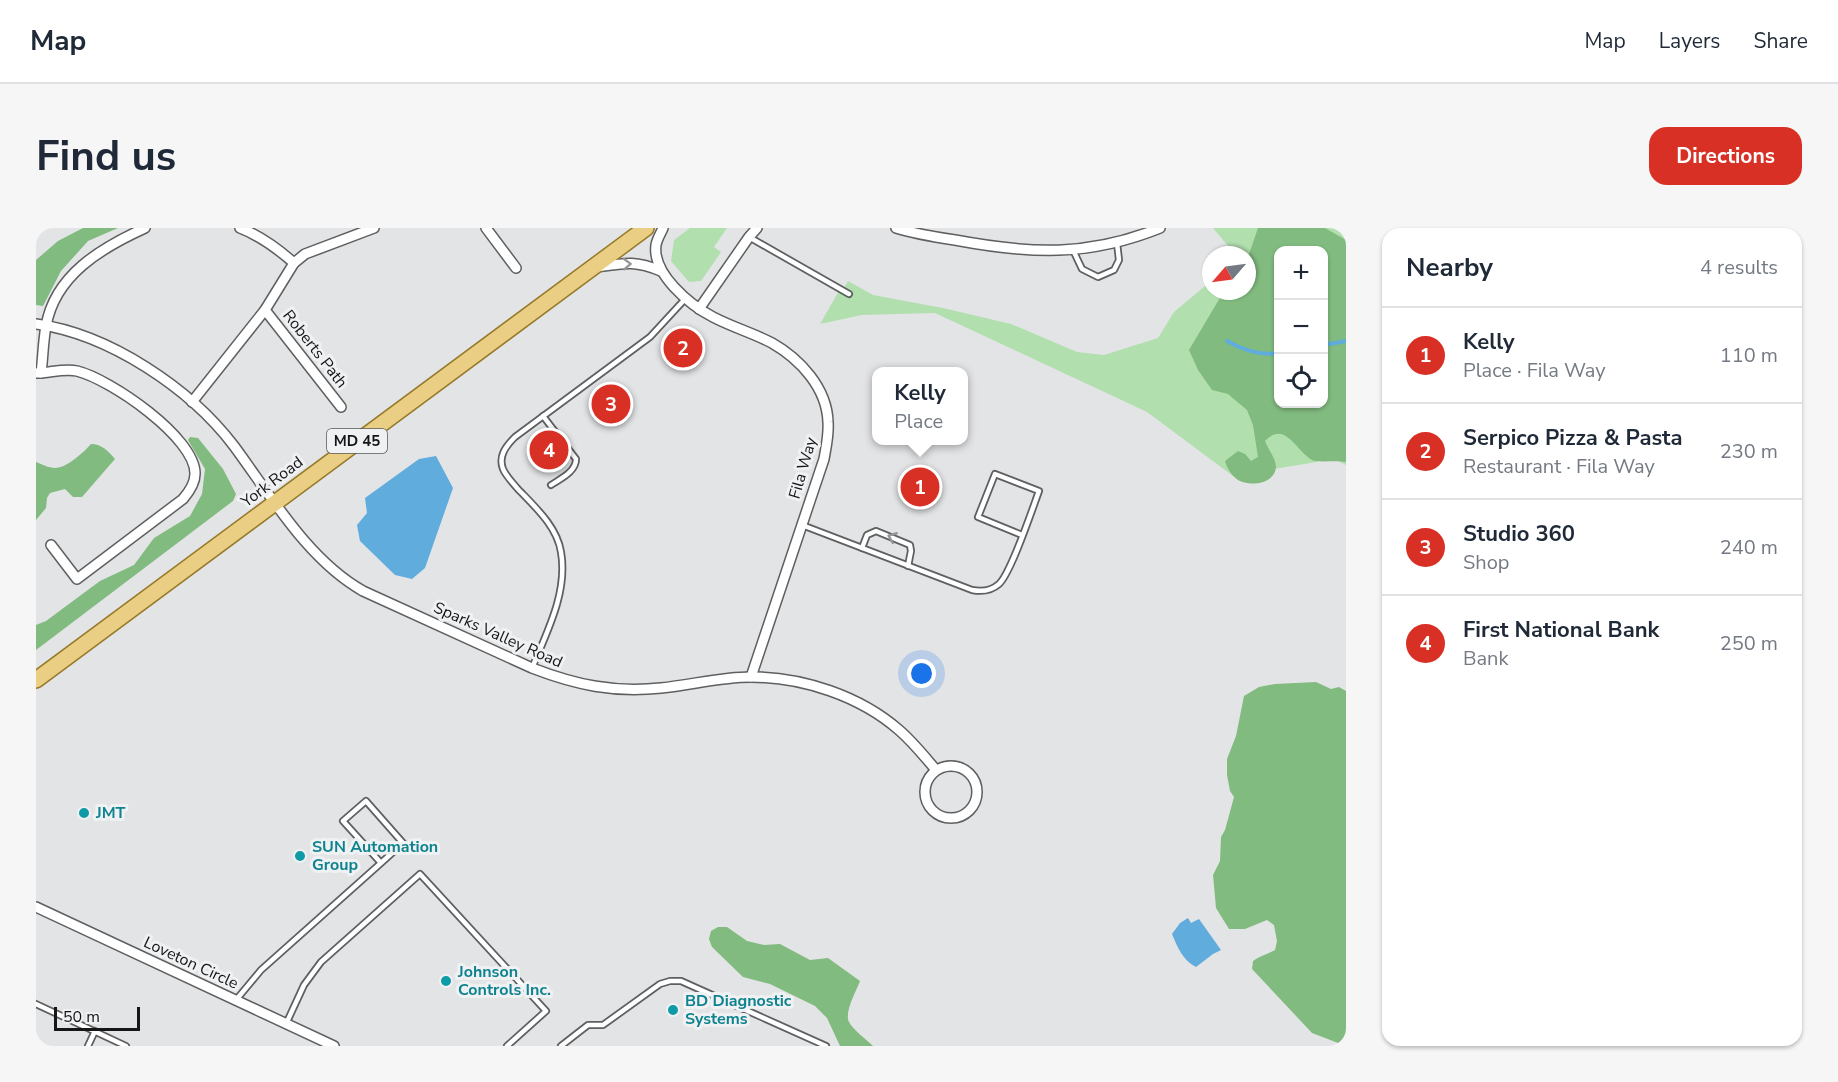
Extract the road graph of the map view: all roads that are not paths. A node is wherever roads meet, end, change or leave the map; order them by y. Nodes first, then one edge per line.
1 (145, 228) edge
2 (240, 228) edge
3 (374, 228) edge
4 (486, 228) edge
5 (646, 228) edge
6 (663, 228) edge
7 (758, 228) edge
8 (896, 228) edge
9 (1160, 228) edge
10 (749, 237) junction
11 (1117, 243) junction
12 (1073, 250) junction
13 (294, 263) junction
14 (516, 268) dead end
15 (592, 268) junction
16 (662, 271) junction
17 (849, 294) dead end
18 (686, 298) junction
19 (699, 309) junction
20 (265, 310) junction
21 (41, 325) edge
22 (39, 373) edge
23 (192, 402) junction
24 (341, 407) dead end
25 (543, 416) junction
26 (551, 485) dead end
27 (275, 502) junction
28 (802, 525) junction
29 (1022, 535) junction
30 (51, 545) dead end
31 (862, 548) junction
32 (909, 566) junction
33 (532, 668) junction
34 (751, 677) junction
35 (36, 680) edge
36 (936, 770) junction
37 (381, 863) junction
38 (36, 907) edge
39 (236, 1000) junction
40 (36, 1004) edge
41 (286, 1024) junction
42 (95, 1031) junction
43 (317, 1042) edge
44 (88, 1046) edge
45 (126, 1046) edge
46 (334, 1046) edge
47 (507, 1046) edge
48 (561, 1046) edge
49 (826, 1046) edge

1 - 21 street
2 - 13 street
3 - 13 street
4 - 14 street
5 - 15 main road, York Road / MD 45
6 - 16 street
7 - 10 street
8 - 12 street
9 - 11 street
10 - 17 lane
10 - 19 street
11 - 12 street
11 - 12 lane
13 - 20 street, Roberts Path
15 -> 16 street
15 - 27 main road, York Road / MD 45
16 - 18 street, Fila Way
18 - 19 street, Fila Way
18 - 25 lane
19 - 28 street, Fila Way
20 - 23 street, Roberts Path
20 - 24 street, Roberts Path
21 - 22 street
21 - 23 street, Sparks Valley Road
22 - 30 street
23 - 27 street, Sparks Valley Road
25 - 26 lane
25 - 33 lane
27 - 33 street, Sparks Valley Road
27 - 35 main road, York Road / MD 45
28 - 31 lane
28 - 34 street, Fila Way
29 - 29 lane
29 - 32 lane
31 - 32 lane
32 -> 31 lane
33 - 34 street, Sparks Valley Road
34 - 36 street, Sparks Valley Road
36 - 36 street
37 - 37 lane
37 - 39 lane
38 - 39 street, Loveton Circle
39 - 41 street, Loveton Circle
40 - 42 lane
41 - 43 street, Loveton Circle
41 - 47 lane
42 - 44 lane
42 - 45 lane
43 - 46 street, Loveton Circle
48 - 49 lane

